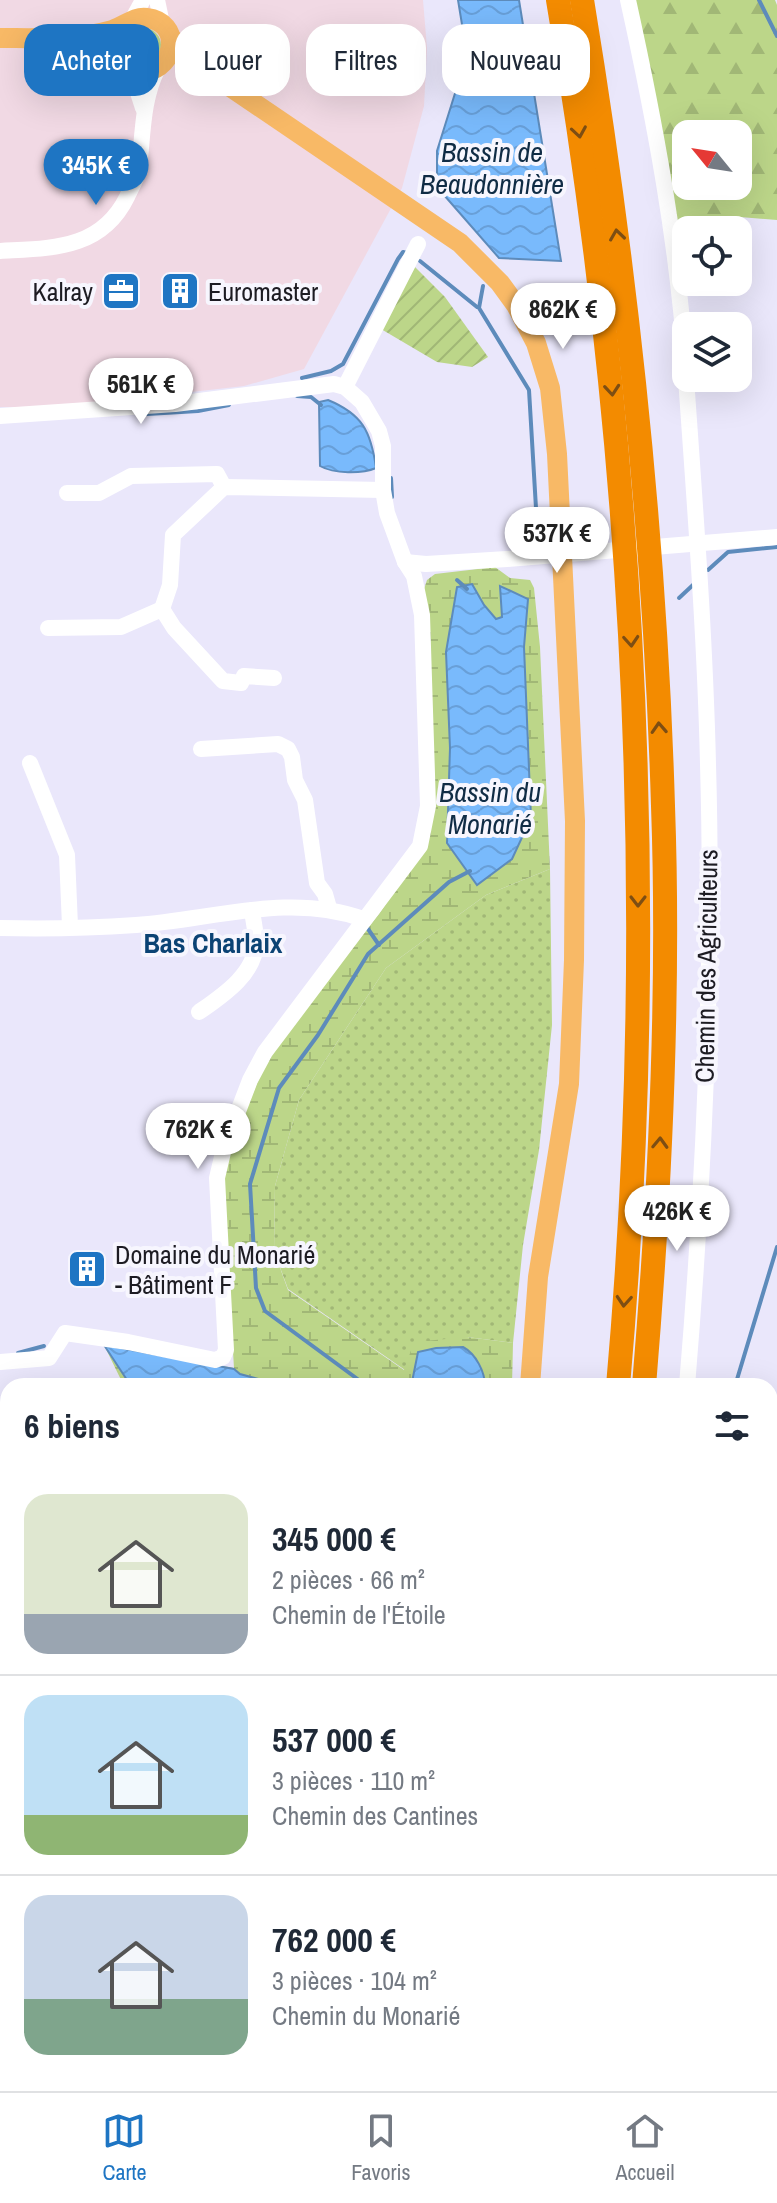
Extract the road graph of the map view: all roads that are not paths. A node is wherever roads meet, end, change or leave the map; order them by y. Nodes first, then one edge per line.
1 (143, 0) edge
2 (157, 0) edge
3 (558, 0) edge
4 (582, 0) edge
5 (628, 0) edge
6 (130, 22) junction
7 (126, 24) edge
8 (166, 31) junction
9 (0, 38) edge
10 (24, 38) edge
11 (175, 40) edge
12 (160, 66) junction
13 (175, 66) edge
14 (138, 96) edge
15 (244, 96) edge
16 (144, 111) junction
17 (418, 244) dead end
18 (0, 251) edge
19 (683, 312) edge
20 (345, 387) junction
21 (687, 392) edge
22 (0, 416) edge
23 (224, 487) junction
24 (383, 490) junction
25 (67, 493) dead end
26 (777, 537) edge
27 (697, 545) junction
28 (637, 549) junction
29 (405, 562) junction
30 (162, 609) junction
31 (48, 628) dead end
32 (274, 678) dead end
33 (201, 749) dead end
34 (30, 763) dead end
35 (329, 908) junction
36 (252, 910) junction
37 (363, 919) junction
38 (70, 926) junction
39 (0, 928) edge
40 (199, 1012) dead end
41 (0, 1362) edge
42 (531, 1378) edge
43 (619, 1378) edge
44 (644, 1378) edge
45 (688, 1378) edge

1 - 6 street
2 - 8 street
3 -> 28 highway
28 -> 4 highway
5 - 19 street
6 - 7 main road
6 - 8 main road
8 - 11 main road
8 - 12 main road
9 - 10 main road
12 - 13 main road
12 - 16 street
14 - 16 street
15 - 42 main road
16 - 18 street
17 - 20 street
20 - 22 street
20 - 24 street
21 - 27 street, Chemin des Agriculteurs
23 - 24 street
23 - 25 street
23 - 30 street
24 - 29 street
26 - 27 street
27 - 29 street
27 - 45 street, Chemin des Agriculteurs
28 -> 43 highway
44 -> 28 highway
29 - 37 street
30 - 31 street
30 - 32 street
33 - 35 street
34 - 38 street
35 - 36 street
35 - 37 street
36 - 38 street
36 - 40 street
37 - 41 street
38 - 39 street

